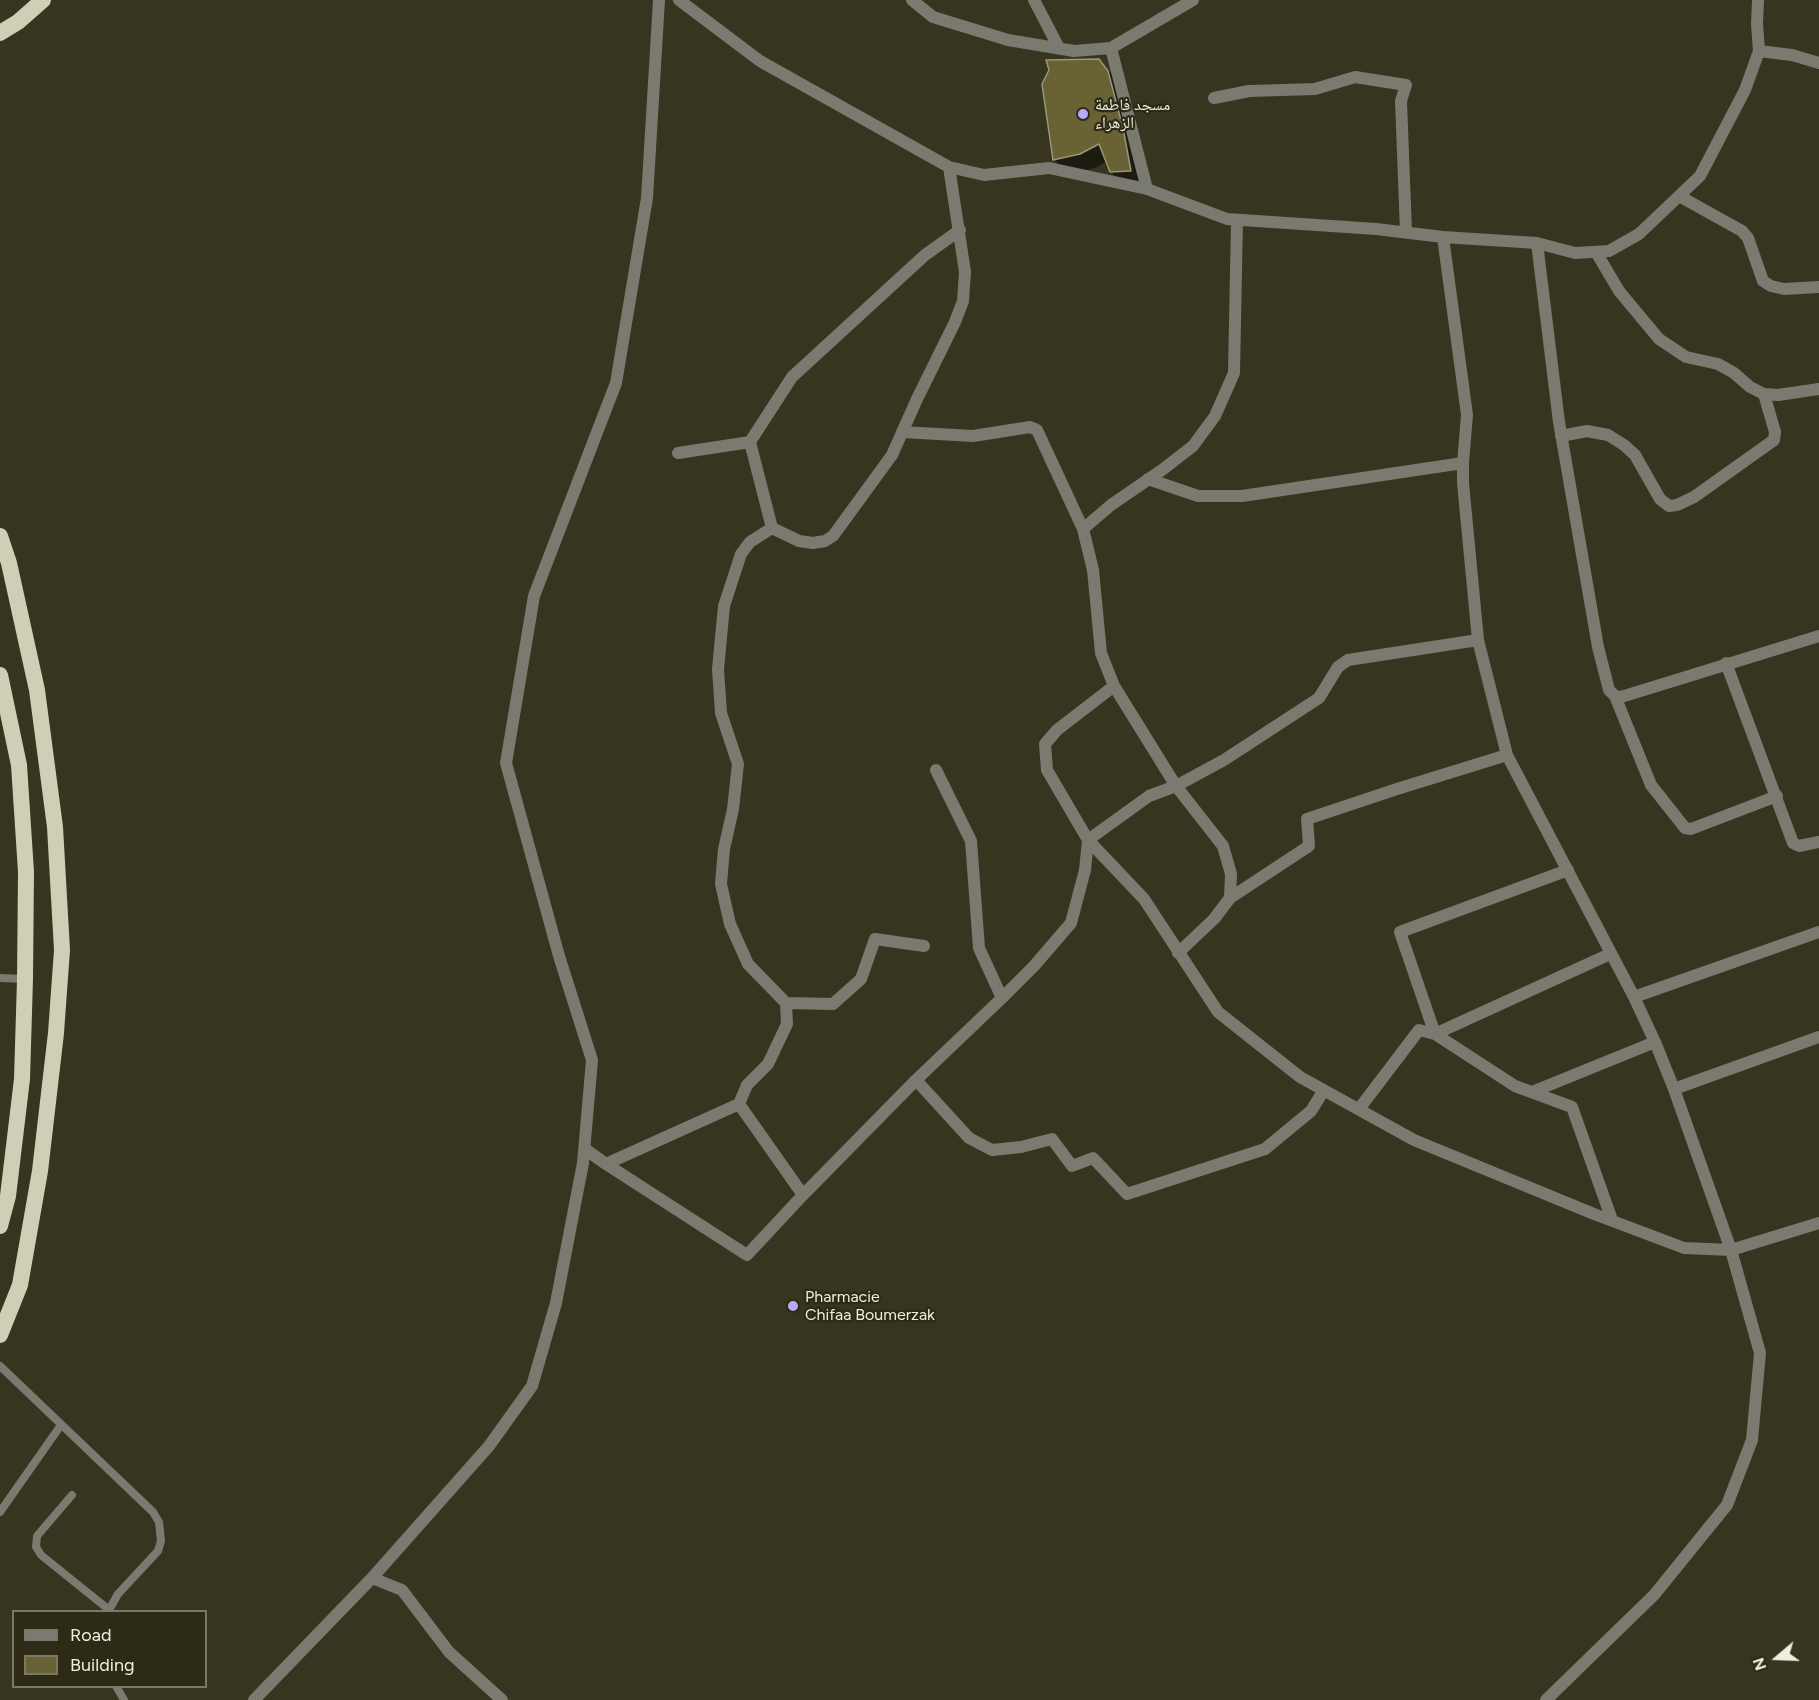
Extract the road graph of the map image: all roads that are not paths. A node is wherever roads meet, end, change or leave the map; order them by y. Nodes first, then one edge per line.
1 (43, 0) edge
2 (659, 0) edge
3 (679, 0) edge
4 (912, 0) edge
5 (1034, 0) edge
6 (1193, 0) edge
7 (1758, 0) edge
8 (0, 33) edge
9 (1059, 48) junction
10 (1111, 48) junction
11 (1759, 51) junction
12 (1819, 63) edge
13 (1214, 98) dead end
14 (949, 167) junction
15 (1147, 189) junction
16 (1679, 196) junction
17 (1237, 220) junction
18 (960, 230) junction
19 (1406, 232) junction
20 (1443, 237) junction
21 (1537, 243) junction
22 (1596, 252) junction
23 (1819, 288) edge
24 (1819, 389) edge
25 (1764, 394) junction
26 (902, 432) junction
27 (1561, 436) junction
28 (750, 442) junction
29 (678, 453) dead end
30 (1463, 463) junction
31 (1148, 479) junction
32 (772, 528) junction
33 (1083, 529) junction
34 (0, 536) edge
35 (1819, 636) edge
36 (1478, 640) junction
37 (1726, 663) junction
38 (0, 675) edge
39 (1114, 686) junction
40 (1615, 696) junction
41 (1507, 755) junction
42 (936, 770) dead end
43 (1176, 786) junction
44 (1777, 796) junction
45 (1088, 840) junction
46 (1819, 842) edge
47 (1568, 870) junction
48 (1230, 898) junction
49 (1819, 932) edge
50 (924, 946) dead end
51 (1178, 953) junction
52 (1610, 954) junction
53 (0, 978) edge
54 (25, 979) junction
55 (1634, 997) junction
56 (1002, 998) junction
57 (786, 1003) junction
58 (1435, 1034) junction
59 (1819, 1037) edge
60 (1655, 1042) junction
61 (916, 1080) junction
62 (1674, 1089) junction
63 (1324, 1090) junction
64 (1532, 1092) junction
65 (739, 1104) junction
66 (1359, 1109) junction
67 (585, 1149) junction
68 (606, 1164) junction
69 (803, 1195) junction
70 (1612, 1220) junction
71 (1819, 1223) edge
72 (0, 1226) edge
73 (1731, 1250) junction
74 (0, 1335) edge
75 (0, 1366) edge
76 (61, 1425) junction
77 (72, 1495) dead end
78 (0, 1512) edge
79 (372, 1578) junction
80 (108, 1610) edge
81 (254, 1700) edge
82 (502, 1700) edge
83 (1546, 1700) edge

1 - 8 highway
2 - 67 street
3 - 14 street
4 - 9 street
5 - 9 street
6 - 10 street
7 - 11 street
9 - 10 street
10 - 15 street
11 - 12 street
11 - 16 street
13 - 19 street
14 - 15 street
14 - 18 street
15 - 17 street
16 - 22 street
16 - 23 street
17 - 19 street
17 - 31 street
18 - 26 street
18 - 28 street
19 - 20 street
20 - 21 street
20 - 30 street
21 - 22 street
21 - 27 street
22 - 25 street
24 - 25 street
25 - 27 street
26 - 32 street
26 - 33 street
27 - 40 street
28 - 29 street
28 - 32 street
30 - 31 street
30 - 36 street
31 - 33 street
32 - 57 street
33 - 39 street
34 - 74 highway
35 - 37 street
36 - 41 street
36 - 43 street
37 - 40 street
37 - 44 street
38 - 54 highway
39 - 43 street
39 - 45 street
40 - 44 street
41 - 47 street
41 - 48 street
42 - 56 street
43 - 45 street
43 - 48 street
44 - 46 street
45 - 51 street
45 - 56 street
47 - 52 street
47 - 58 street
48 - 51 street
49 - 55 street
50 - 57 street
51 - 63 street
52 - 55 street
52 - 58 street
53 - 54 lane
54 - 72 highway
55 - 60 street
56 - 61 street
57 - 65 street
58 - 64 street
58 - 66 street
59 - 62 street
60 - 62 street
60 - 64 street
61 - 63 street
61 - 69 street
62 - 73 street
63 - 66 street
64 - 70 street
65 - 68 street
65 - 69 street
66 - 70 street
67 - 68 street
67 - 79 street
68 - 69 street
70 - 73 street
71 - 73 street
73 - 83 street
75 - 76 lane
76 - 78 lane
76 - 80 lane
77 - 80 lane
79 - 81 street
79 - 82 street

